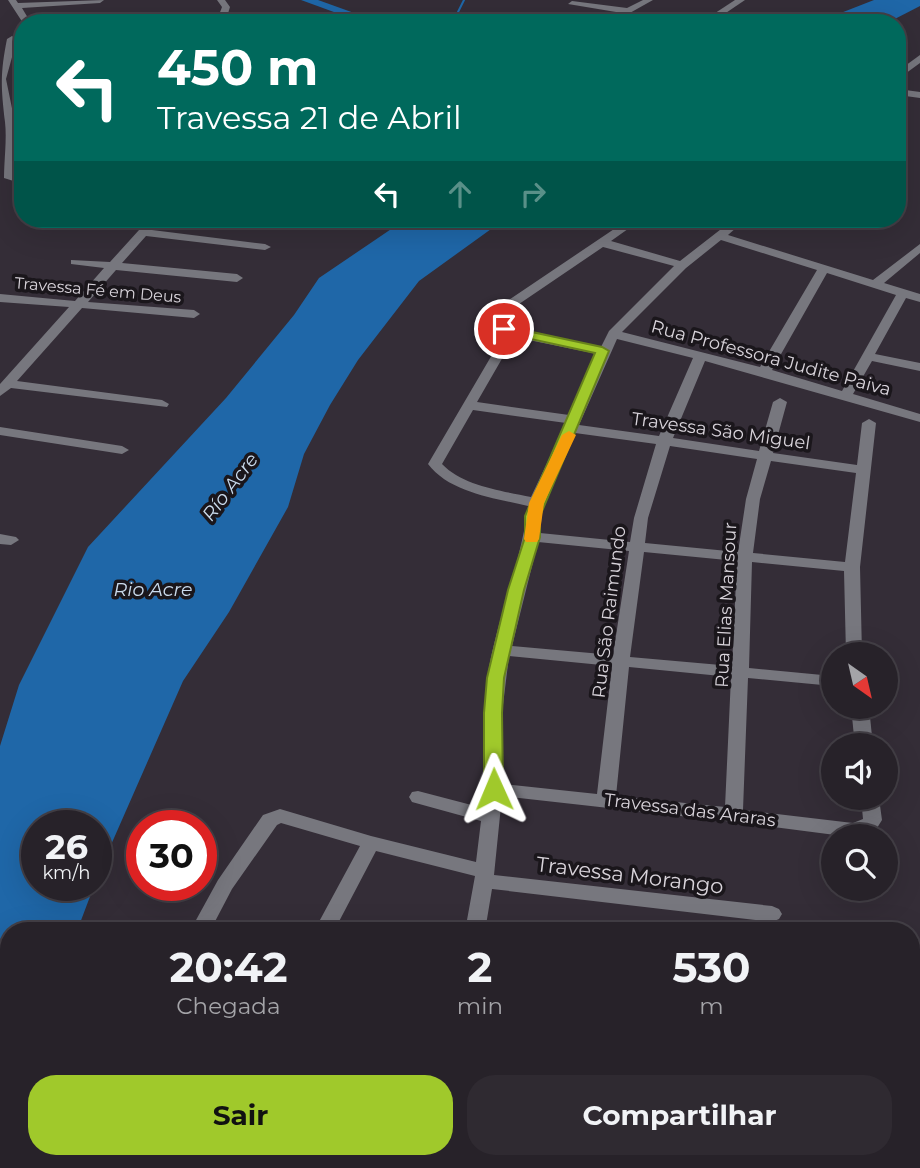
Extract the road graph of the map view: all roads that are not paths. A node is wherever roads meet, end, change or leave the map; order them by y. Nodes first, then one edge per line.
1 (100, 0) edge
2 (649, 0) edge
3 (741, 0) edge
4 (14, 3) edge
5 (572, 4) dead end
6 (718, 14) edge
7 (14, 46) edge
8 (920, 58) edge
9 (906, 69) edge
10 (14, 179) edge
11 (147, 228) edge
12 (622, 228) edge
13 (729, 228) edge
14 (143, 232) junction
15 (719, 236) junction
16 (600, 242) junction
17 (265, 247) dead end
18 (920, 247) edge
19 (915, 257) edge
20 (75, 262) dead end
21 (682, 265) junction
22 (112, 267) junction
23 (824, 268) junction
24 (237, 278) dead end
25 (875, 284) junction
26 (903, 293) junction
27 (0, 298) edge
28 (920, 298) edge
29 (81, 303) junction
30 (194, 314) dead end
31 (517, 333) junction
32 (612, 334) junction
33 (602, 351) junction
34 (701, 355) junction
35 (866, 356) junction
36 (918, 363) edge
37 (764, 372) junction
38 (5, 388) edge
39 (845, 397) junction
40 (780, 402) dead end
41 (162, 404) dead end
42 (468, 405) junction
43 (920, 418) edge
44 (869, 423) dead end
45 (573, 424) junction
46 (0, 431) edge
47 (664, 442) junction
48 (122, 450) dead end
49 (766, 458) junction
50 (864, 470) junction
51 (536, 503) junction
52 (532, 537) junction
53 (635, 547) junction
54 (745, 556) junction
55 (851, 567) junction
56 (852, 642) edge
57 (503, 650) junction
58 (621, 659) junction
59 (742, 672) junction
60 (821, 680) edge
61 (494, 789) junction
62 (418, 797) dead end
63 (606, 800) junction
64 (872, 810) edge
65 (734, 814) junction
66 (490, 817) junction
67 (371, 843) junction
68 (483, 876) junction
69 (772, 914) dead end
70 (205, 922) edge
71 (329, 922) edge
72 (476, 922) edge

1 - 4 street
2 - 5 street
3 - 6 street
7 - 10 street
8 - 9 street
11 - 14 street
12 - 16 street
13 - 15 street
14 - 17 street
14 - 22 street
15 - 21 street
15 - 23 street
16 - 21 street
16 - 31 street
18 - 19 street
19 - 25 street
20 - 22 street
21 - 32 street
22 - 24 street
22 - 29 street
23 - 25 street
23 - 37 street
25 - 26 street
26 - 28 street
26 - 35 street
27 - 29 street, Travessa Fé em Deus
29 - 30 street, Travessa Fé em Deus
29 - 38 street
31 - 33 street
31 - 42 street
32 - 33 street
32 - 34 street, Rua Professora Judite Paiva
33 - 45 street
34 - 37 street, Rua Professora Judite Paiva
34 - 47 street, Rua São Raimundo
35 - 36 street
35 - 39 street
37 - 39 street, Rua Professora Judite Paiva
38 - 41 street
39 - 43 street, Rua Professora Judite Paiva
40 - 49 street, Rua Elias Mansour
42 - 45 street, Travessa São Miguel
42 - 51 street
44 - 50 street
45 - 47 street, Travessa São Miguel
45 - 51 street
46 - 48 street
47 - 49 street, Travessa São Miguel
47 - 53 street, Rua São Raimundo
49 - 50 street, Travessa São Miguel
49 - 54 street, Rua Elias Mansour
50 - 55 street
51 - 52 street
52 - 53 street
52 - 57 street
53 - 54 street
53 - 58 street, Rua São Raimundo
54 - 55 street
54 - 59 street, Rua Elias Mansour
55 - 56 street
57 - 58 street
57 - 61 street
58 - 59 street
58 - 63 street, Rua São Raimundo
59 - 60 street
59 - 65 street, Rua Elias Mansour
61 - 63 street, Travessa das Araras
61 - 66 street
62 - 66 street
63 - 65 street, Travessa das Araras
64 - 65 street, Travessa das Araras
66 - 68 street
67 - 68 street, Travessa Morango
67 - 70 street, Travessa Morango
67 - 71 street
68 - 69 street, Travessa Morango
68 - 72 street

